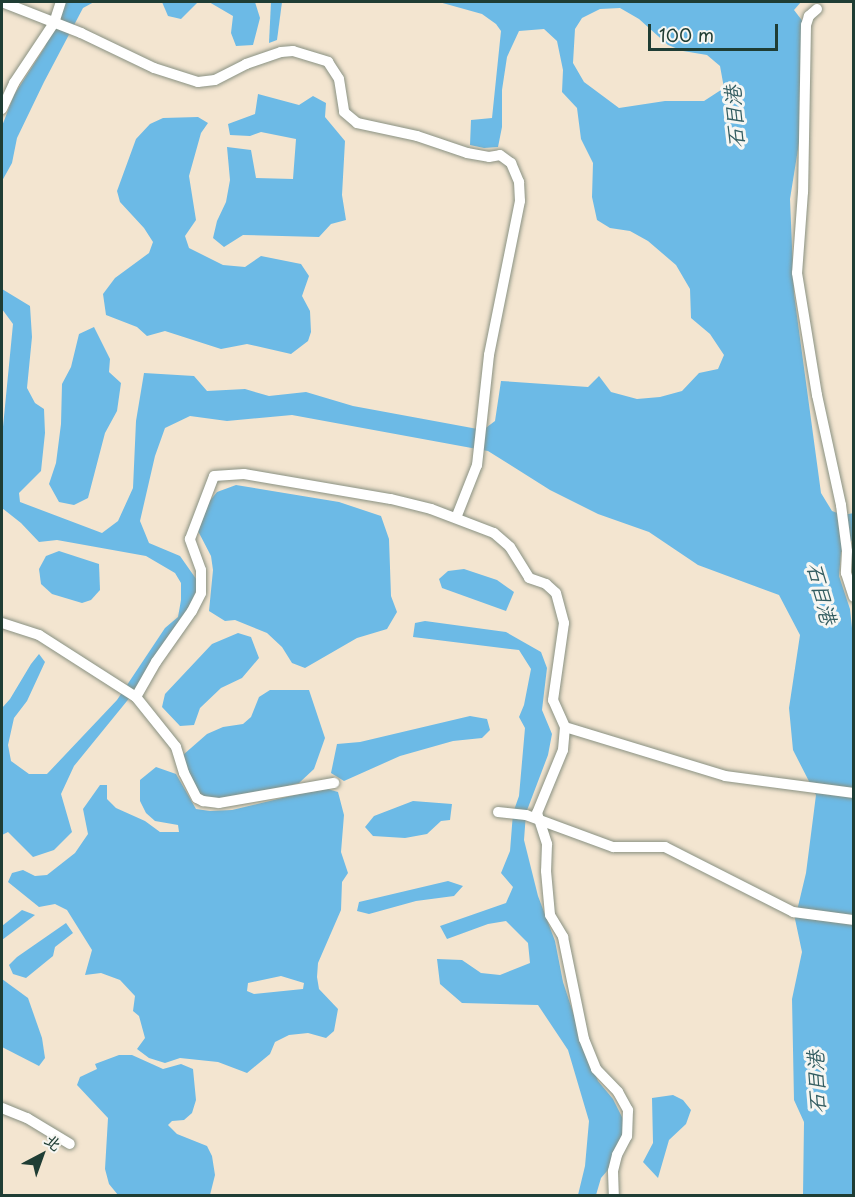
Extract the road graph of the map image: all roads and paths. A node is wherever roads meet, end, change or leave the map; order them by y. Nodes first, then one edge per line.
1 (2, 2) edge
2 (61, 2) edge
3 (817, 9) dead end
4 (54, 23) junction
5 (2, 109) edge
6 (456, 518) junction
7 (854, 597) edge
8 (2, 623) edge
9 (136, 697) junction
10 (565, 727) junction
11 (334, 783) dead end
12 (854, 793) edge
13 (498, 812) dead end
14 (539, 820) junction
15 (854, 920) edge
16 (2, 1108) edge
17 (70, 1144) dead end
18 (614, 1196) edge

1 - 4 street
2 - 4 street
3 - 7 street
4 - 5 street
4 - 6 street
6 - 9 street
6 - 10 street
8 - 9 street
9 - 11 street
10 - 12 street
10 - 14 street
13 - 14 street
14 - 15 street
14 - 18 street
16 - 17 street

